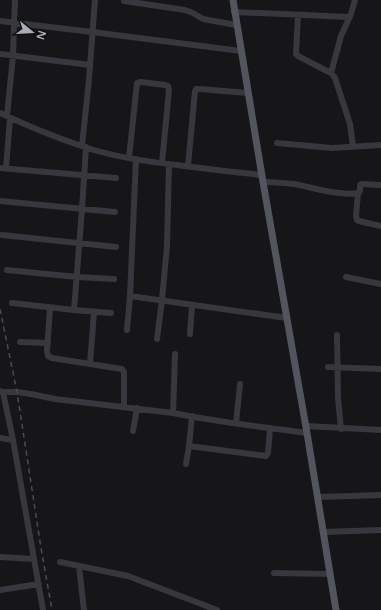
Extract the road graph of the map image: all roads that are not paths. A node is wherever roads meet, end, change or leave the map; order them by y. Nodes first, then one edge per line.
1 (16, 0) edge
2 (94, 0) edge
3 (233, 0) edge
4 (355, 0) edge
5 (124, 1) edge
6 (234, 12) junction
7 (298, 15) junction
8 (349, 17) junction
9 (0, 21) edge
10 (14, 22) junction
11 (236, 25) junction
12 (92, 32) junction
13 (241, 51) junction
14 (0, 54) edge
15 (13, 56) junction
16 (90, 65) junction
17 (331, 73) junction
18 (248, 94) junction
19 (0, 113) edge
20 (8, 117) junction
21 (277, 143) dead end
22 (381, 145) edge
23 (354, 146) junction
24 (84, 147) junction
25 (133, 158) junction
26 (162, 163) junction
27 (169, 164) junction
28 (188, 166) junction
29 (3, 169) edge
30 (84, 176) junction
31 (116, 178) dead end
32 (263, 179) junction
33 (381, 185) edge
34 (358, 193) junction
35 (0, 201) edge
36 (82, 209) junction
37 (115, 212) dead end
38 (381, 226) edge
39 (2, 235) dead end
40 (80, 243) junction
41 (116, 247) dead end
42 (7, 270) dead end
43 (77, 277) junction
44 (346, 277) dead end
45 (114, 279) dead end
46 (381, 284) edge
47 (130, 296) junction
48 (162, 300) junction
49 (12, 303) dead end
50 (192, 305) junction
51 (50, 308) junction
52 (74, 310) junction
53 (94, 312) junction
54 (111, 313) dead end
55 (287, 318) junction
56 (127, 330) dead end
57 (190, 334) dead end
58 (337, 335) dead end
59 (156, 339) dead end
60 (20, 342) dead end
61 (48, 343) junction
62 (175, 354) dead end
63 (90, 364) junction
64 (328, 367) dead end
65 (338, 368) junction
66 (381, 369) edge
67 (240, 384) dead end
68 (2, 391) edge
69 (124, 406) junction
70 (137, 408) junction
71 (173, 413) junction
72 (192, 416) junction
73 (236, 423) junction
74 (270, 428) junction
75 (341, 429) junction
76 (307, 430) junction
77 (381, 430) edge
78 (133, 431) dead end
79 (0, 438) edge
80 (13, 440) junction
81 (189, 446) junction
82 (186, 464) dead end
83 (381, 495) edge
84 (317, 497) junction
85 (381, 530) edge
86 (324, 532) junction
87 (0, 557) edge
88 (34, 559) junction
89 (60, 562) dead end
90 (80, 566) junction
91 (274, 574) dead end
92 (330, 574) junction
93 (39, 584) junction
94 (0, 590) edge
95 (43, 610) edge
96 (84, 610) edge
97 (217, 610) edge
98 (336, 610) edge

1 - 10 street
2 - 12 street
3 - 6 main road
4 - 8 street
5 - 11 street
6 - 7 street
6 - 11 main road
7 - 8 street
7 - 17 street
8 - 17 street
9 - 10 street
10 - 12 street
10 - 15 street
11 - 13 main road
12 - 13 street
12 - 16 street
13 - 18 main road
14 - 15 street
15 - 16 street
15 - 20 street
16 - 24 street
17 - 23 street
18 - 28 street
18 - 32 main road
19 - 20 street
20 - 24 street
20 - 29 street
21 - 23 street
22 - 23 street
24 - 25 street
24 - 30 street
25 - 26 street
25 - 26 street
25 - 47 street
26 - 27 street
27 - 28 street
27 - 48 street
28 - 32 street
29 - 30 street
30 - 31 street
30 - 36 street
32 - 34 street
32 - 55 main road
33 - 34 street
34 - 38 street
35 - 36 street
36 - 37 street
36 - 40 street
39 - 40 street
40 - 41 street
40 - 43 street
42 - 43 street
43 - 45 street
43 - 52 street
44 - 46 street
47 - 48 street
47 - 56 street
48 - 50 street
48 - 59 street
49 - 51 street
50 - 55 street
50 - 57 street
51 - 52 street
51 - 61 street
52 - 53 street
53 - 54 street
53 - 63 street
55 - 76 main road
58 - 65 street
60 - 61 street
61 - 63 street
62 - 71 street
63 - 69 street
64 - 65 street
65 - 66 street
65 - 75 street
67 - 73 street
68 - 69 street
68 - 80 street
69 - 70 street
70 - 71 street
70 - 78 street
71 - 72 street
72 - 73 street
72 - 81 street
73 - 74 street
74 - 76 street
74 - 81 street
75 - 76 street
75 - 77 street
76 - 84 main road
79 - 80 street
80 - 88 street
81 - 82 street
83 - 84 street
84 - 86 main road
85 - 86 street
86 - 92 main road
87 - 88 street
88 - 93 street
89 - 90 street
90 - 96 street
90 - 97 street
91 - 92 street
92 - 98 main road
93 - 94 street
93 - 95 street

